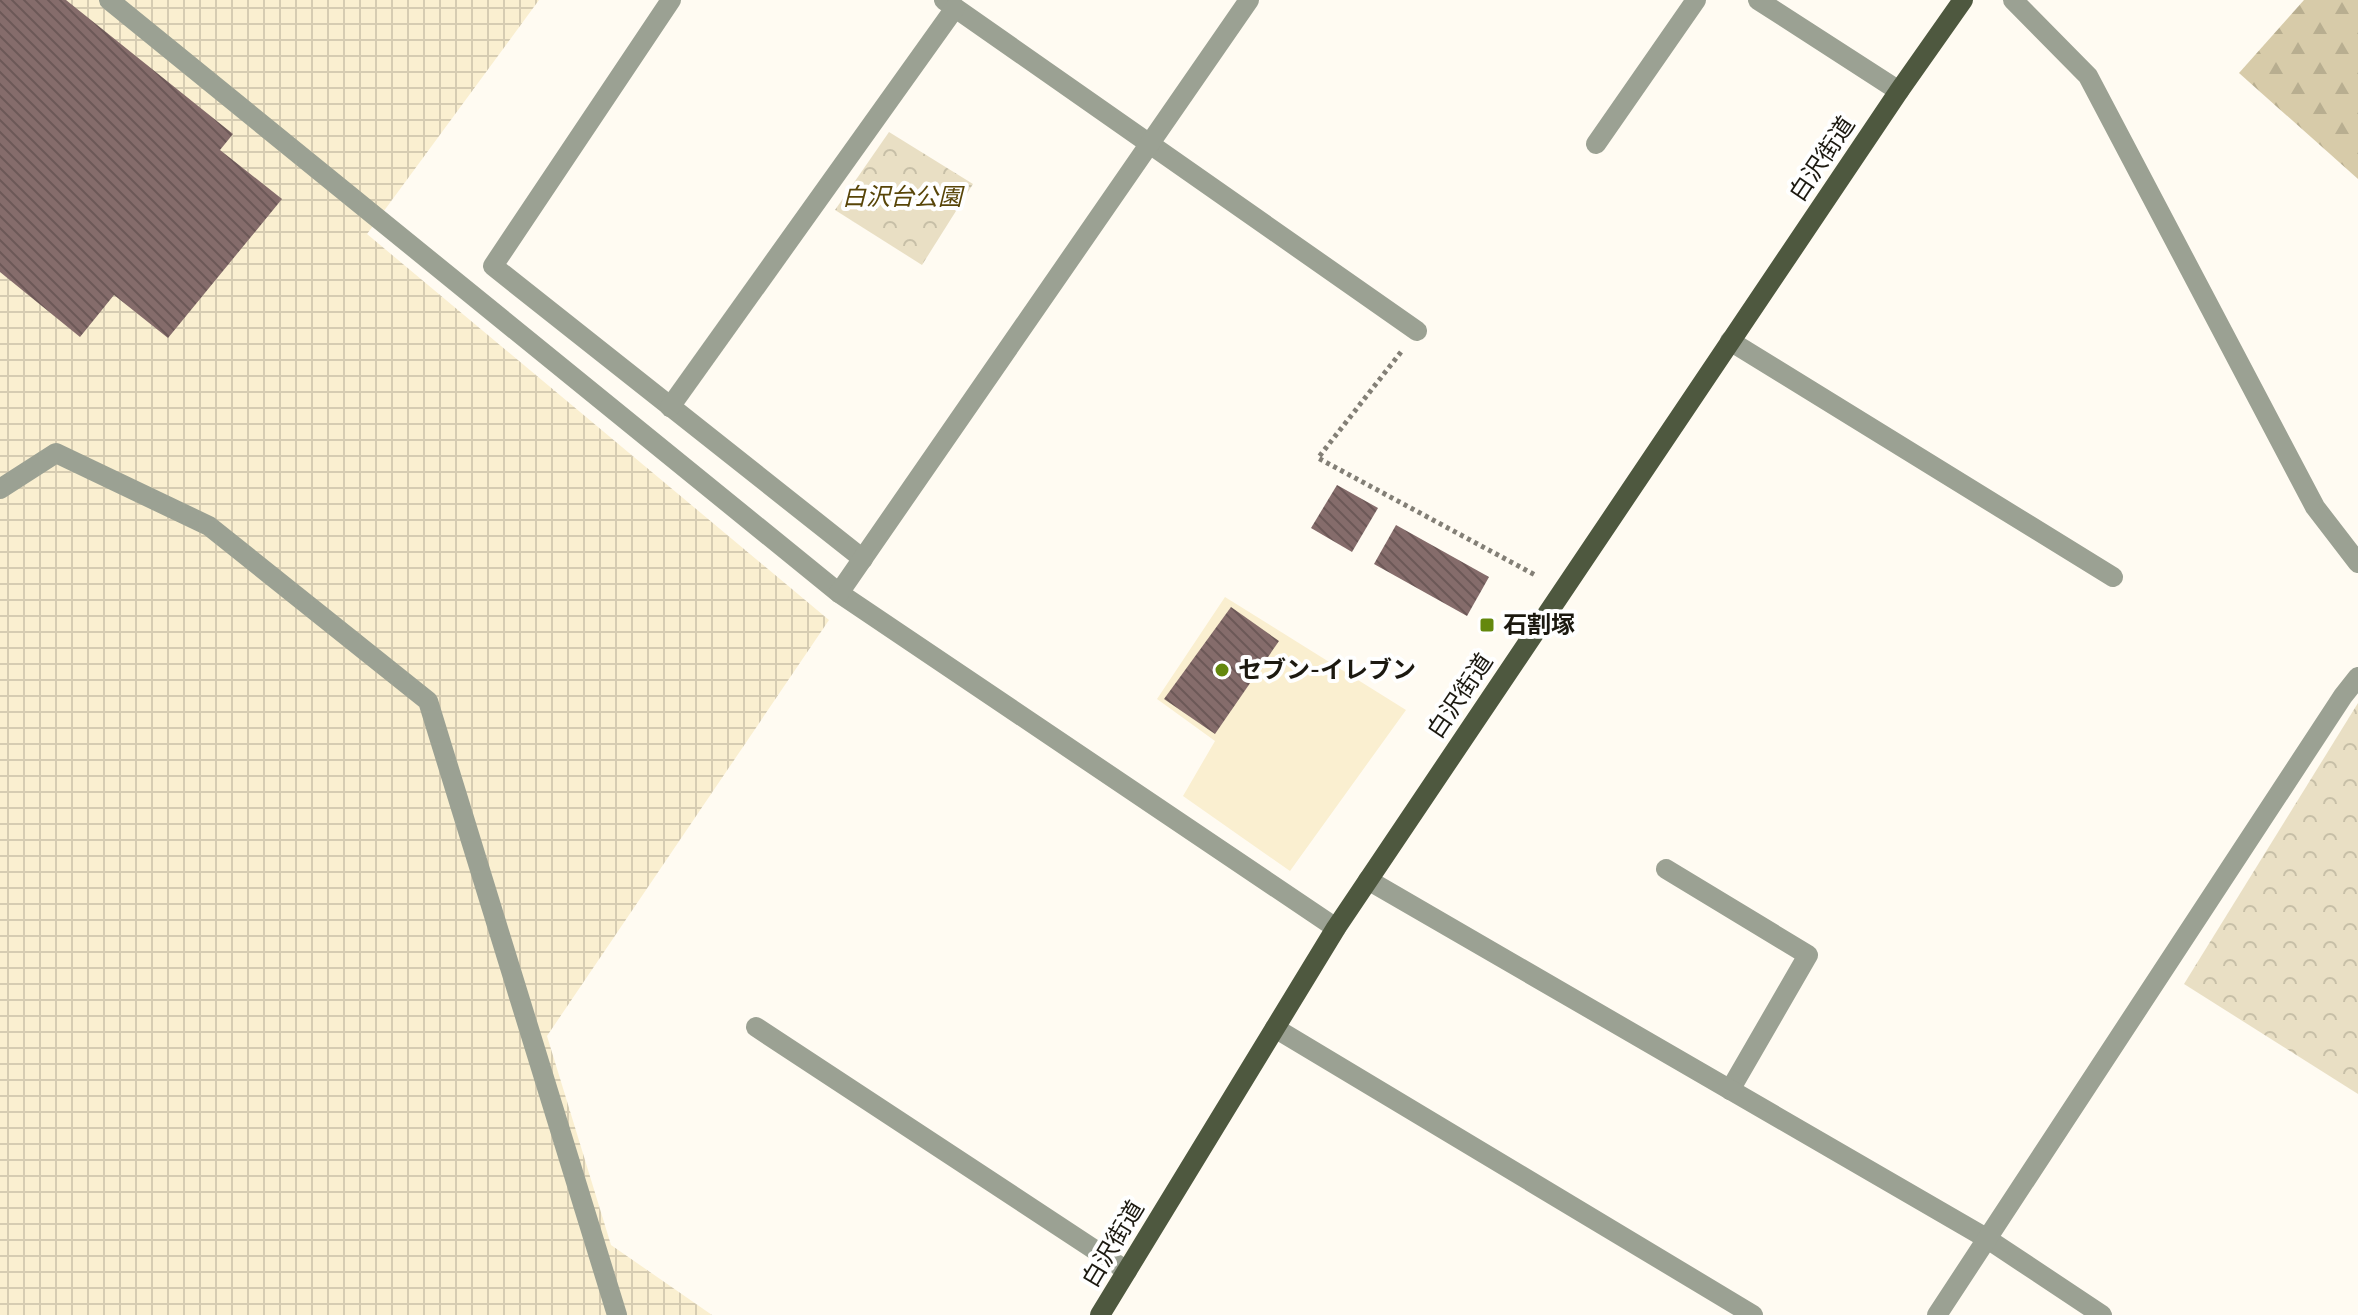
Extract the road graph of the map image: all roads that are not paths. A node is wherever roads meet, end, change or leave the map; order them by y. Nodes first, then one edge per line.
1 (109, 0) edge
2 (671, 0) edge
3 (1249, 0) edge
4 (1696, 0) edge
5 (1758, 0) edge
6 (1963, 0) edge
7 (2013, 0) edge
8 (949, 4) edge
9 (1899, 91) junction
10 (1596, 144) dead end
11 (1149, 145) junction
12 (1417, 331) road end
13 (1730, 341) junction
14 (670, 407) junction
15 (0, 489) edge
16 (863, 559) junction
17 (2358, 563) edge
18 (2113, 577) dead end
19 (839, 593) junction
20 (2358, 677) edge
21 (1666, 869) dead end
22 (1368, 880) junction
23 (1336, 928) junction
24 (756, 1027) dead end
25 (1275, 1028) junction
26 (1730, 1090) junction
27 (1986, 1238) junction
28 (1127, 1271) junction
29 (617, 1315) edge
30 (1100, 1315) edge
31 (1753, 1315) edge
32 (1937, 1315) edge
33 (2102, 1315) edge

1 - 19 street
2 - 14 street
3 - 11 street
4 - 10 street
5 - 9 street
6 - 9 main road, 白沢街道
7 - 17 street
8 - 11 street
8 - 14 street
9 - 13 main road, 白沢街道
11 - 12 street
11 - 16 street
13 - 18 street
13 - 22 main road, 白沢街道
14 - 16 street
15 - 29 street
16 - 19 street
19 - 23 street
20 - 27 street
21 - 26 street
22 - 23 main road, 白沢街道
22 - 26 street
23 - 25 main road, 白沢街道
24 - 28 street
25 - 28 main road, 白沢街道
25 - 31 street
26 - 27 street
27 - 32 street
27 - 33 street
28 - 30 main road, 白沢街道

